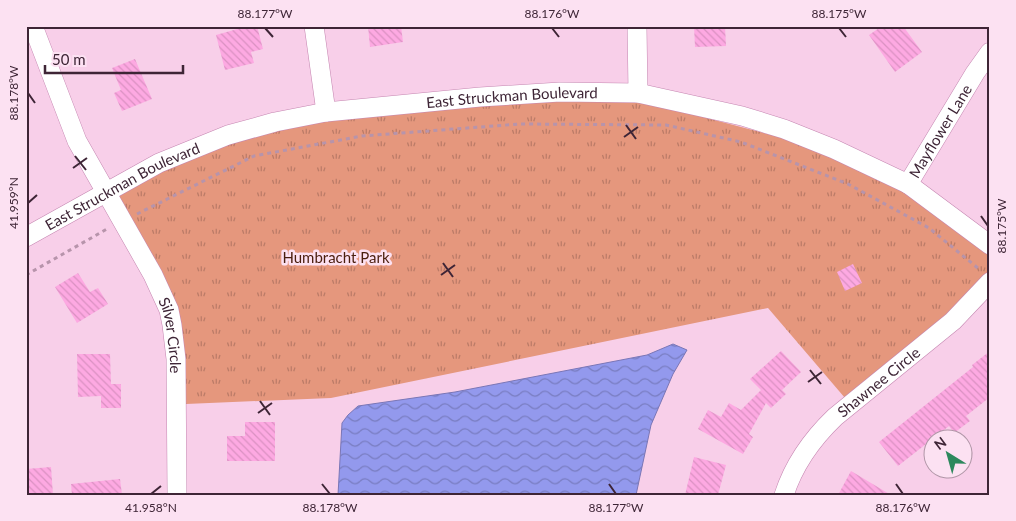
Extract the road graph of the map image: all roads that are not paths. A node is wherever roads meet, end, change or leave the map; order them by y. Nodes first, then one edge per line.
1 (32, 26) edge
2 (314, 26) edge
3 (637, 26) edge
4 (990, 52) edge
5 (638, 93) junction
6 (326, 112) junction
7 (908, 184) junction
8 (106, 192) junction
9 (26, 238) edge
10 (990, 245) edge
11 (986, 276) edge
12 (177, 495) edge
13 (784, 495) edge

1 - 8 street, Silver Circle
2 - 6 street
3 - 5 street
4 - 7 street, Mayflower Lane
5 - 6 street, East Struckman Boulevard
5 - 7 street, East Struckman Boulevard
6 - 8 street, East Struckman Boulevard
7 - 10 street, East Struckman Boulevard
8 - 9 street, East Struckman Boulevard
8 - 12 street, Silver Circle
11 - 13 street, Shawnee Circle

